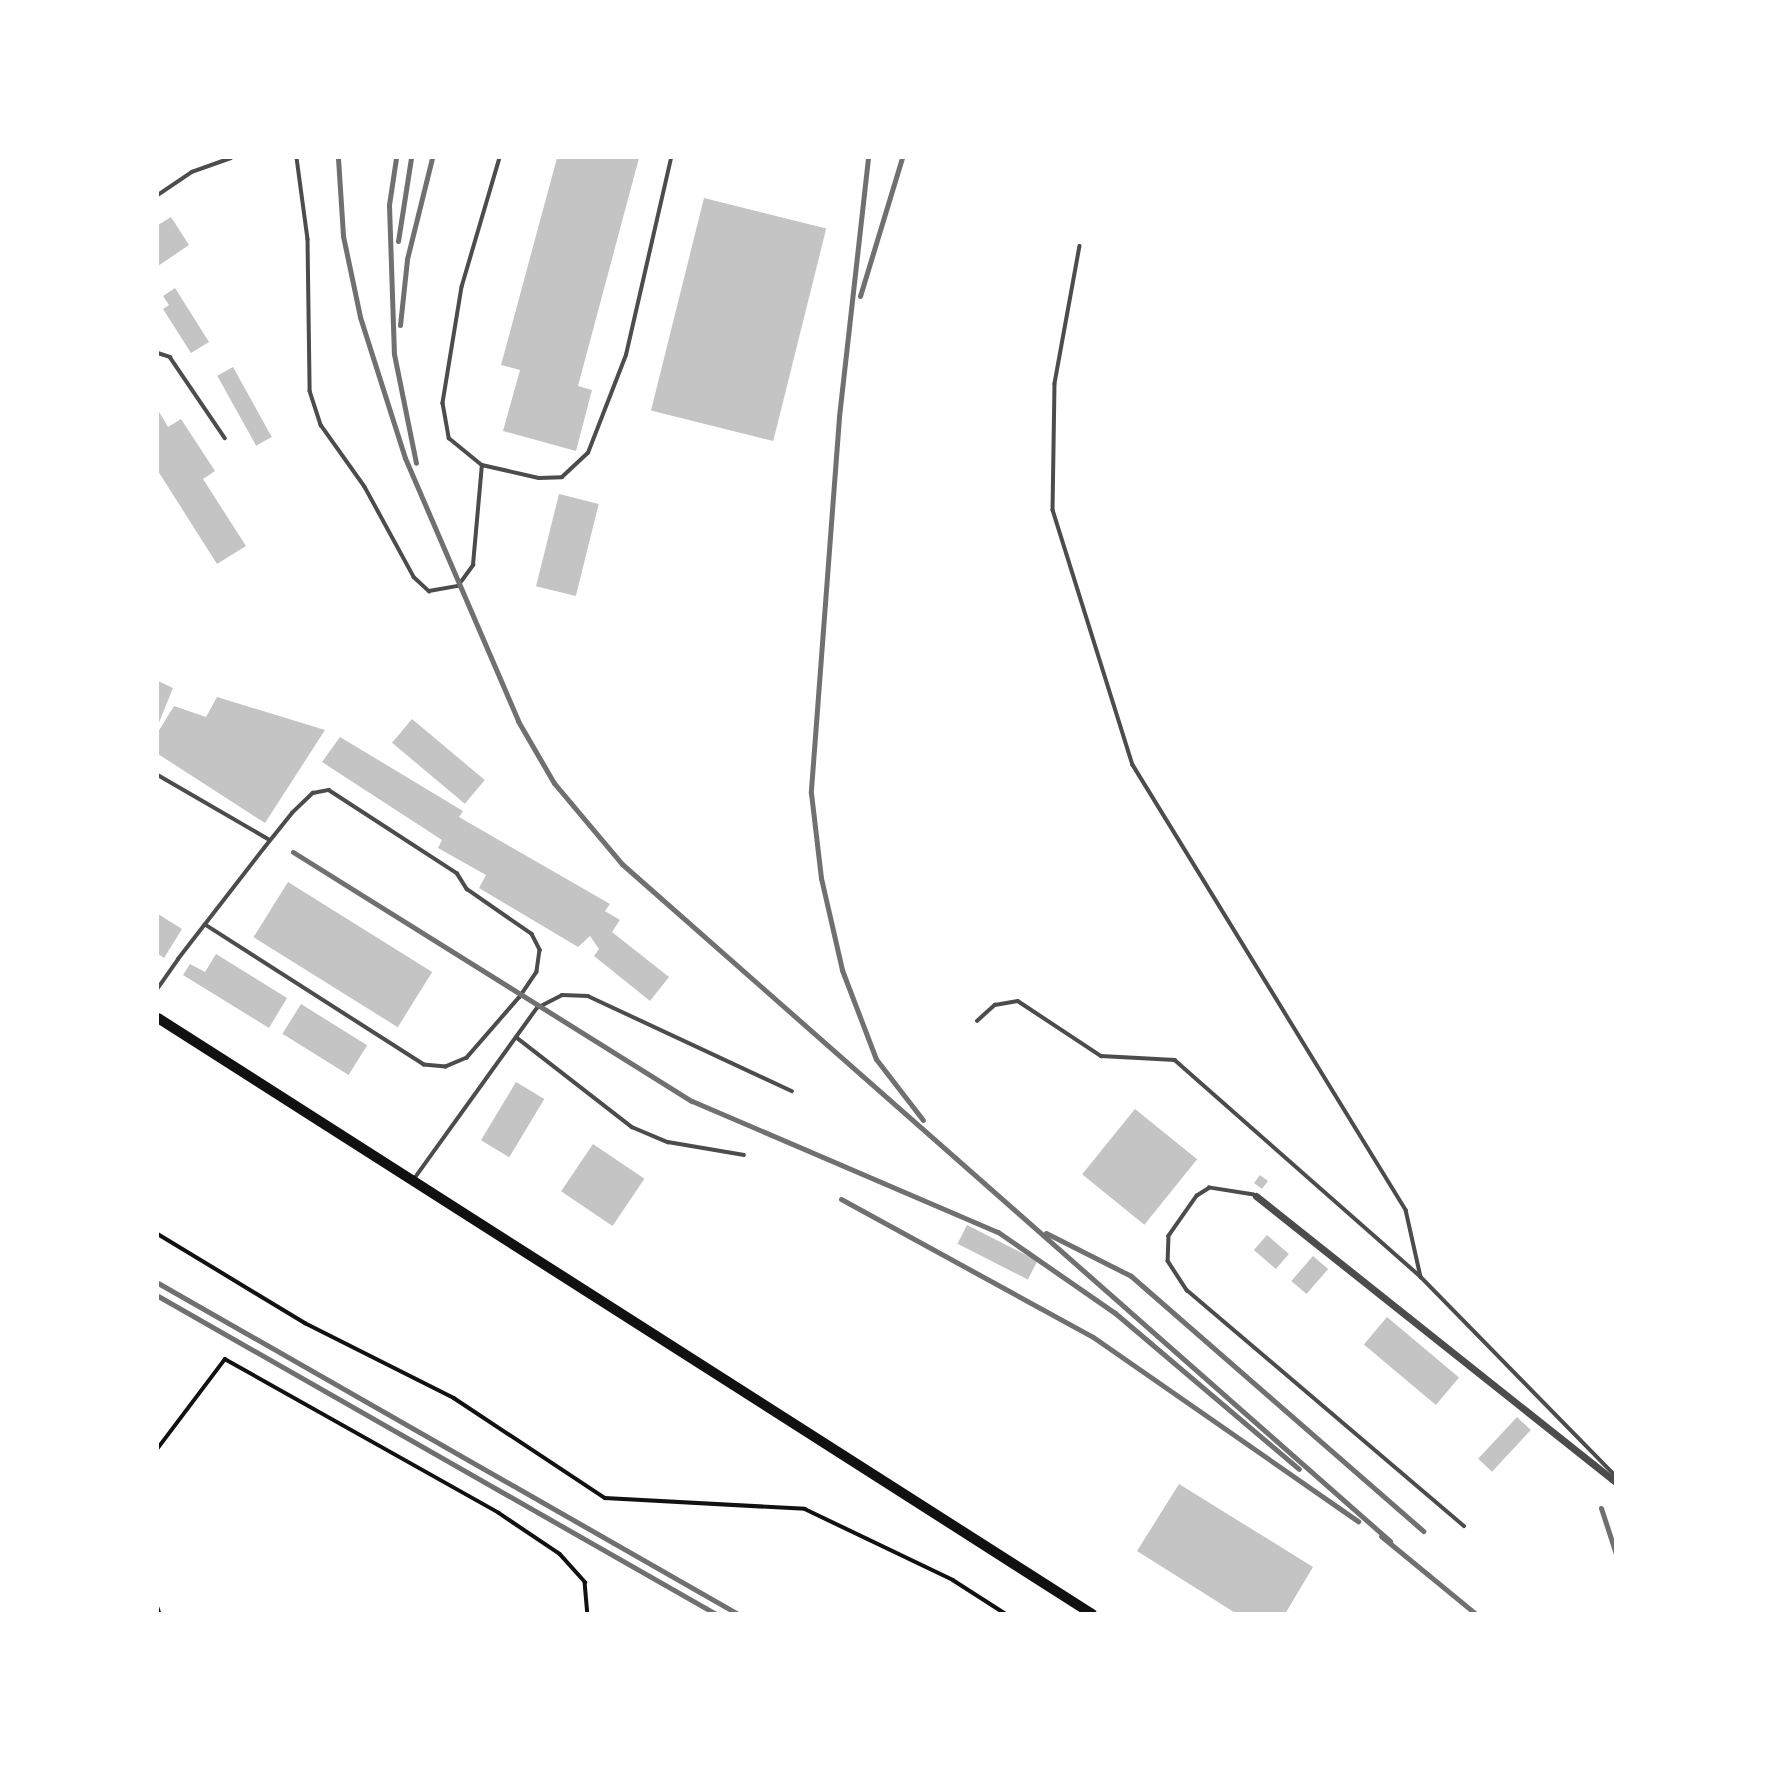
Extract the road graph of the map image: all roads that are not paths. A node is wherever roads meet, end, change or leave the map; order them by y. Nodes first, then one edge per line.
1 (231, 158) edge
2 (297, 158) edge
3 (500, 158) edge
4 (671, 158) edge
5 (158, 195) edge
6 (1080, 246) dead end
7 (158, 353) edge
8 (225, 438) dead end
9 (482, 465) junction
10 (158, 775) edge
11 (270, 840) junction
12 (205, 925) junction
13 (158, 988) edge
14 (158, 1018) edge
15 (977, 1021) dead end
16 (516, 1037) junction
17 (792, 1091) dead end
18 (744, 1155) dead end
19 (412, 1180) junction
20 (1256, 1196) joint
21 (1421, 1277) junction
22 (1615, 1476) edge
23 (1615, 1482) edge
24 (1464, 1526) dead end
25 (1092, 1614) edge

1 - 5 lane
2 - 9 lane
3 - 9 lane
4 - 9 lane
6 - 21 lane
7 - 8 lane
10 - 11 lane
11 - 12 lane
11 - 12 lane
12 - 13 lane
14 - 19 main road
15 - 21 lane
16 - 17 lane
16 - 18 lane
16 - 19 lane
19 - 25 main road
20 - 23 street
20 - 24 lane
21 - 22 lane

